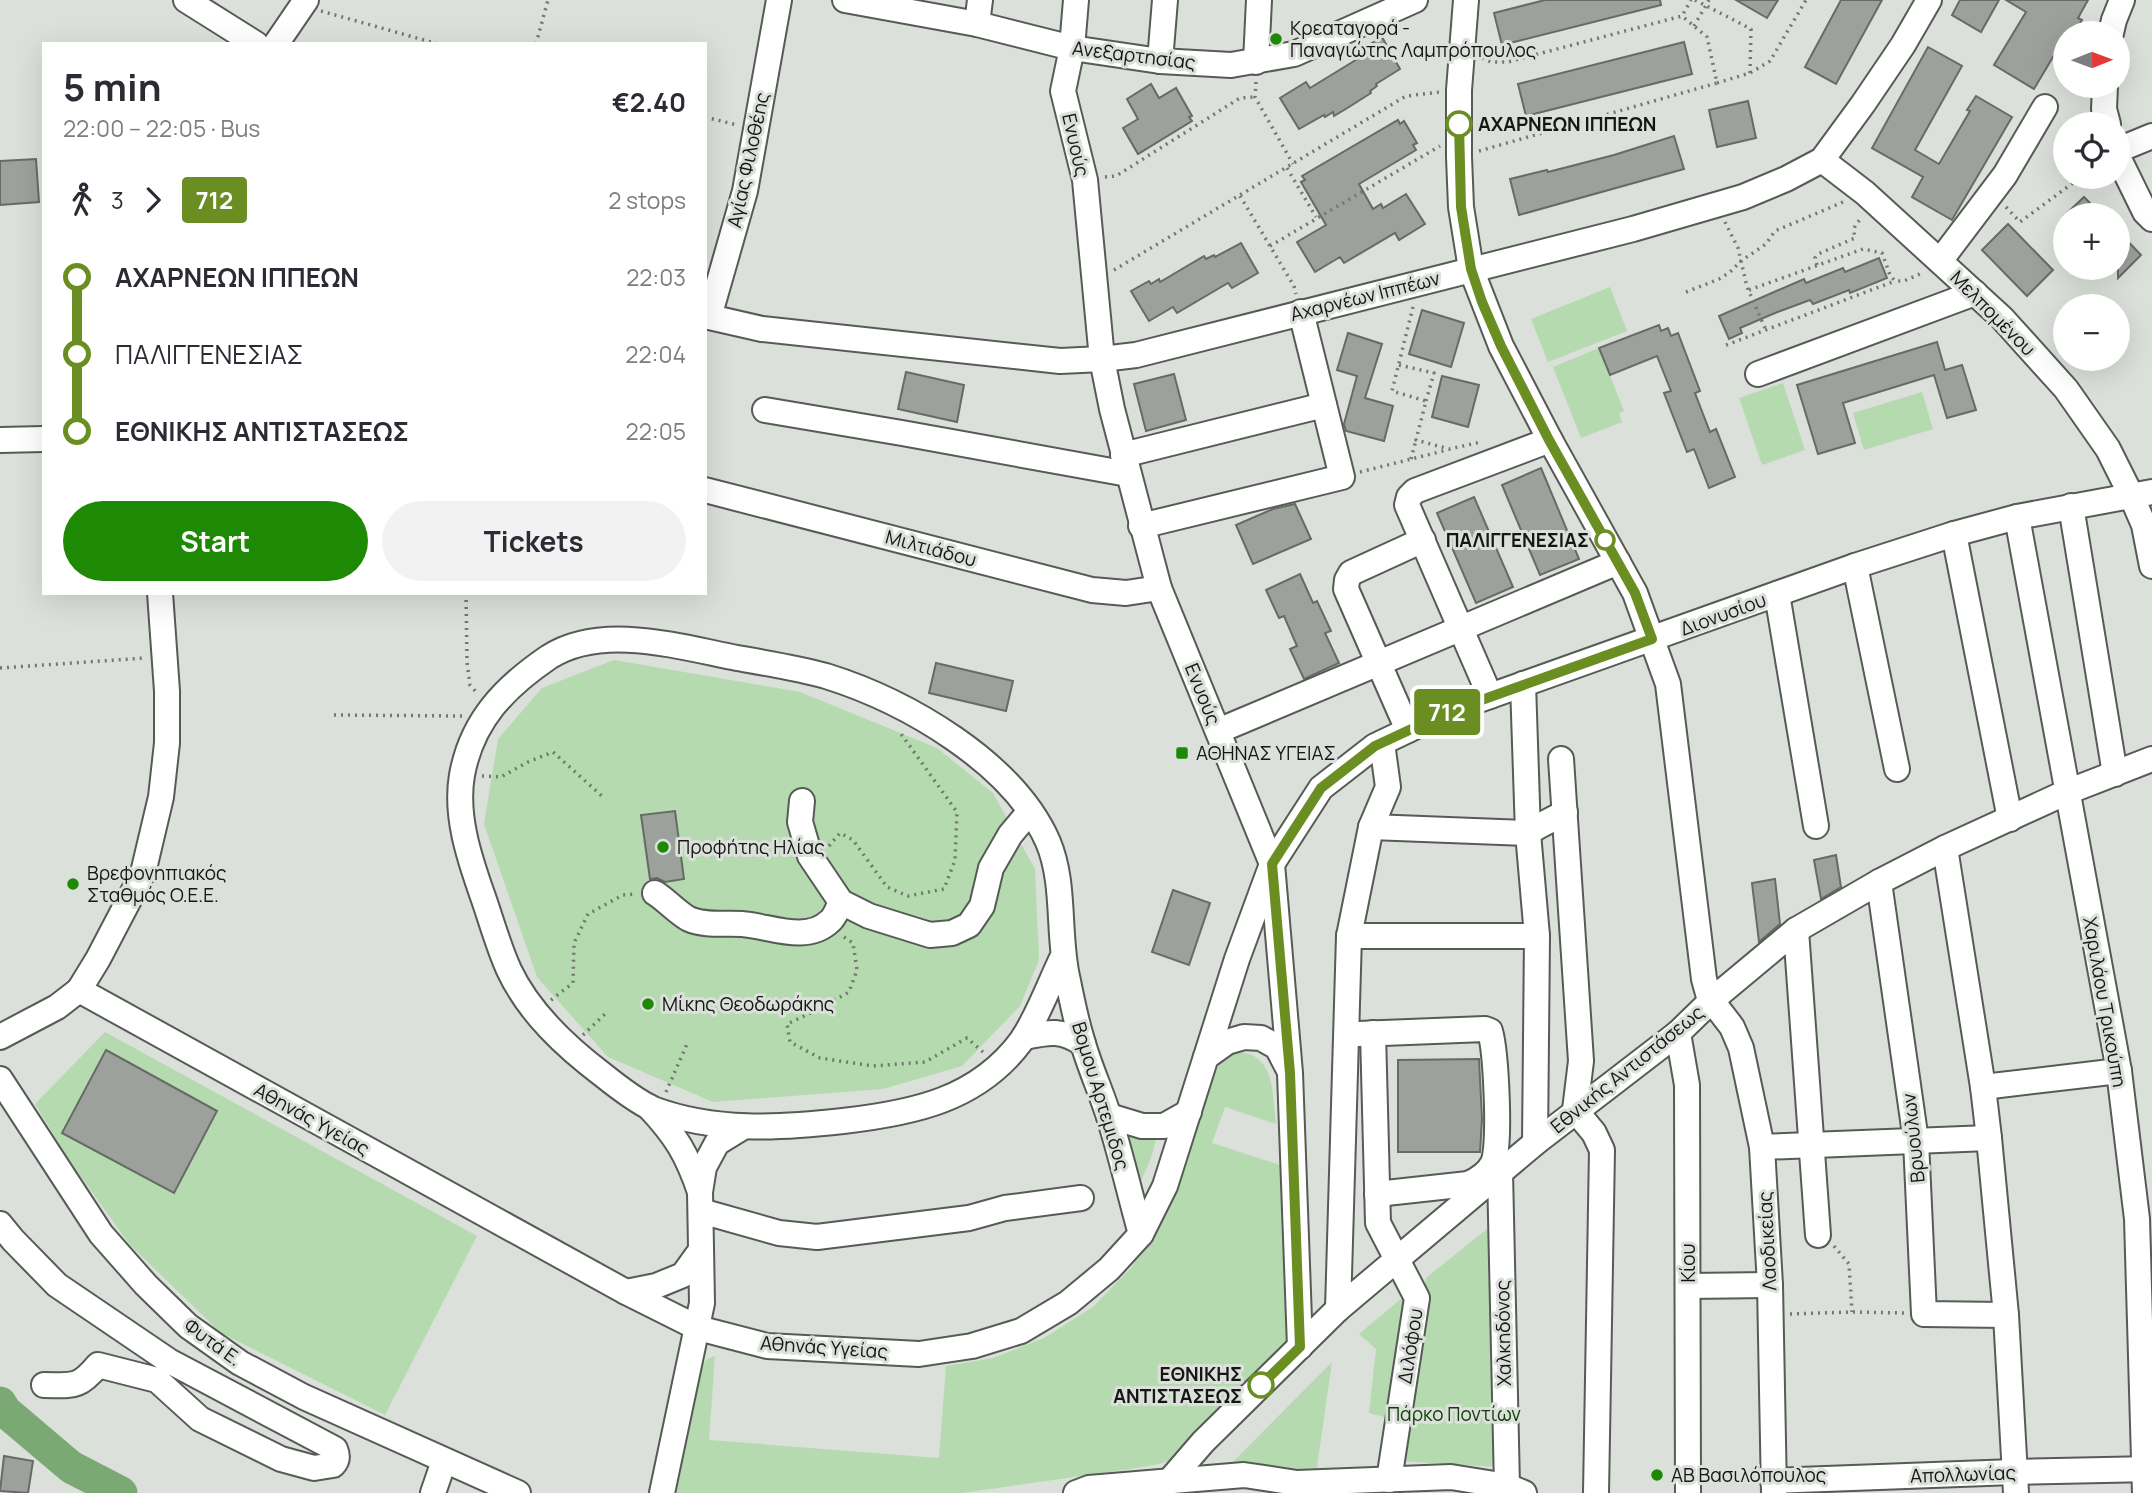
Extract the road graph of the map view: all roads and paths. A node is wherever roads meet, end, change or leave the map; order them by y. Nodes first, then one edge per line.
1 (187, 0) edge
2 (548, 0) edge
3 (779, 0) edge
4 (845, 0) edge
5 (1076, 0) edge
6 (1165, 0) edge
7 (1259, 0) edge
8 (1415, 0) edge
9 (1466, 0) edge
10 (1693, 0) edge
11 (1709, 0) edge
12 (1806, 0) edge
13 (1929, 0) edge
14 (2122, 0) edge
15 (304, 3) edge
16 (898, 5) edge
17 (1705, 6) junction
18 (1368, 11) edge
19 (979, 12) edge
20 (1682, 16) junction
21 (2114, 21) edge
22 (1694, 26) junction
23 (253, 42) edge
24 (277, 42) edge
25 (431, 42) edge
26 (537, 42) edge
27 (1462, 47) junction
28 (1072, 48) junction
29 (1160, 61) junction
30 (1256, 62) junction
31 (1750, 73) junction
32 (1717, 83) junction
33 (1459, 90) junction
34 (1255, 97) junction
35 (2045, 107) dead end
36 (707, 118) edge
37 (757, 130) junction
38 (2152, 136) edge
39 (2130, 145) edge
40 (1459, 149) junction
41 (1822, 160) junction
42 (1293, 164) junction
43 (1287, 167) junction
44 (1085, 180) junction
45 (2130, 181) edge
46 (2065, 189) edge
47 (1992, 192) junction
48 (1240, 196) junction
49 (1871, 198) junction
50 (1716, 205) junction
51 (1317, 218) junction
52 (2152, 219) edge
53 (1270, 246) junction
54 (1741, 261) junction
55 (1940, 261) junction
56 (1817, 265) junction
57 (1471, 269) junction
58 (1094, 272) junction
59 (1895, 281) junction
60 (1420, 282) junction
61 (1749, 290) junction
62 (1686, 292) dead end
63 (1975, 293) junction
64 (1301, 312) junction
65 (707, 316) edge
66 (1765, 328) junction
67 (1726, 345) dead end
68 (1102, 359) junction
69 (1399, 365) junction
70 (1758, 374) dead end
71 (1426, 401) junction
72 (1324, 405) junction
73 (765, 410) dead end
74 (42, 439) edge
75 (0, 440) edge
76 (1416, 440) junction
77 (1490, 440) dead end
78 (1549, 440) junction
79 (1449, 449) junction
80 (1411, 459) junction
81 (1126, 465) junction
82 (1342, 477) junction
83 (707, 490) edge
84 (2141, 493) edge
85 (2071, 506) junction
86 (2017, 517) junction
87 (1141, 526) junction
88 (1954, 534) junction
89 (1423, 540) junction
90 (1618, 562) junction
91 (1855, 566) junction
92 (2152, 566) edge
93 (1159, 588) junction
94 (1777, 594) junction
95 (160, 595) edge
96 (466, 595) edge
97 (1461, 628) junction
98 (1652, 639) junction
99 (164, 657) junction
100 (1379, 662) junction
101 (0, 668) edge
102 (1523, 684) junction
103 (1490, 696) junction
104 (488, 712) junction
105 (334, 715) dead end
106 (899, 730) dead end
107 (1218, 730) junction
108 (1408, 730) junction
109 (1382, 743) junction
110 (1561, 759) dead end
111 (2152, 759) edge
112 (1896, 769) dead end
113 (2115, 774) junction
114 (462, 776) junction
115 (2067, 792) junction
116 (603, 797) dead end
117 (802, 801) dead end
118 (1030, 811) junction
119 (1565, 812) junction
120 (2010, 819) junction
121 (1816, 826) dead end
122 (1371, 827) junction
123 (1528, 834) junction
124 (1945, 848) junction
125 (816, 863) junction
126 (1272, 864) junction
127 (1879, 882) junction
128 (655, 892) joint
129 (841, 902) junction
130 (1796, 930) junction
131 (838, 933) dead end
132 (1349, 936) junction
133 (1537, 936) junction
134 (1062, 958) junction
135 (79, 990) junction
136 (1712, 1000) junction
137 (536, 1013) junction
138 (605, 1014) dead end
139 (1373, 1033) junction
140 (1678, 1033) junction
141 (1347, 1034) junction
142 (0, 1037) edge
143 (1024, 1037) junction
144 (687, 1044) dead end
145 (1083, 1044) junction
146 (569, 1048) junction
147 (1206, 1057) junction
148 (998, 1065) junction
149 (2119, 1071) junction
150 (1290, 1073) junction
151 (0, 1079) edge
152 (1983, 1087) junction
153 (653, 1109) junction
154 (1575, 1110) junction
155 (1189, 1112) junction
156 (1109, 1116) junction
157 (743, 1127) junction
158 (1989, 1138) junction
159 (1916, 1141) junction
160 (1535, 1143) junction
161 (1813, 1145) junction
162 (1762, 1147) junction
163 (1500, 1171) junction
164 (1377, 1194) junction
165 (1081, 1198) dead end
166 (701, 1202) junction
167 (0, 1224) edge
168 (1140, 1234) junction
169 (1818, 1235) joint
170 (701, 1250) junction
171 (1397, 1259) junction
172 (1770, 1285) junction
173 (1688, 1286) junction
174 (626, 1292) junction
175 (1338, 1309) junction
176 (1852, 1312) junction
177 (1924, 1314) junction
178 (1770, 1315) junction
179 (2006, 1315) junction
180 (698, 1328) junction
181 (1300, 1347) junction
182 (44, 1385) dead end
183 (444, 1461) junction
184 (2147, 1477) edge
185 (1389, 1480) junction
186 (2015, 1482) edge
187 (1297, 1483) junction
188 (1773, 1487) edge
189 (1167, 1489) edge
190 (1511, 1491) edge
191 (433, 1493) edge
192 (518, 1493) edge
193 (662, 1493) edge
194 (1076, 1493) edge
195 (1256, 1493) edge
196 (1596, 1493) edge
197 (1688, 1493) edge

1 - 23 street
2 - 26 path
3 - 37 street, Αγίας Φιλοθέης
4 - 16 street, Ανεξαρτησίας
5 - 28 street, Ενυούς
6 - 29 street
7 - 30 street
8 - 18 street, Ανεξαρτησίας
9 - 27 street, Λαοδικείας
10 - 17 path
10 - 20 path
11 - 17 path
12 - 31 path
13 - 41 street, Αχαρνέων Ιππέων
14 - 21 street
15 - 24 street
15 - 25 path
16 - 19 street, Ανεξαρτησίας
17 - 22 path
17 - 31 path
18 - 30 street, Ανεξαρτησίας
19 - 28 street, Ανεξαρτησίας
20 - 22 path
20 - 27 path
22 - 32 path
27 - 33 street, Λαοδικείας
28 - 29 street, Ανεξαρτησίας
28 - 44 street, Ενυούς
29 - 30 street, Ανεξαρτησίας
30 - 34 path
31 - 32 path
32 - 40 path
33 - 40 street, Λαοδικείας
33 - 42 path
34 - 42 path
34 - 44 path
35 - 47 street
36 - 37 path
37 - 65 street, Αγίας Φιλοθέης
38 - 39 street
40 - 51 path
40 - 57 street, Λαοδικείας
41 - 49 street, Μελπομένου
41 - 50 street, Αχαρνέων Ιππέων
42 - 43 path
43 - 48 path
43 - 51 path
44 - 58 street, Ενυούς
45 - 52 street
46 - 47 path
47 - 55 street
48 - 53 path
48 - 58 path
49 - 54 path
49 - 55 street, Μελπομένου
49 - 56 path
50 - 54 path
50 - 57 street, Αχαρνέων Ιππέων
51 - 53 path
53 - 64 path
54 - 61 path
54 - 62 path
55 - 59 path
55 - 63 street, Μελπομένου
56 - 59 path
56 - 61 path
57 - 60 street, Αχαρνέων Ιππέων
57 - 78 street, Λαοδικείας
58 - 68 street, Ενυούς
59 - 66 path
60 - 64 street, Αχαρνέων Ιππέων
60 - 69 path
61 - 66 path
63 - 70 street
63 - 84 street, Μελπομένου
64 - 68 street, Αχαρνέων Ιππέων
64 - 72 street
65 - 68 street, Αχαρνέων Ιππέων
66 - 67 path
68 - 81 street, Ενυούς
69 - 71 path
69 - 71 path
71 - 76 path
72 - 81 street
72 - 82 street
73 - 81 street
74 - 75 street
76 - 79 path
76 - 80 path
77 - 79 path
78 - 89 street
78 - 90 street, Λαοδικείας
79 - 80 path
80 - 82 path
81 - 87 street, Ενυούς
82 - 87 street
83 - 93 street, Μιλτιάδου
84 - 85 street, Διονυσίου
84 - 92 street, Μελπομένου
85 - 86 street, Διονυσίου
85 - 113 street
86 - 88 street, Διονυσίου
86 - 115 street, Χαριλάου Τρικούπη
87 - 93 street, Ενυούς
88 - 91 street, Διονυσίου
88 - 120 street
89 - 97 street
89 - 100 street
90 - 97 street
90 - 98 street, Λαοδικείας
91 - 94 street, Διονυσίου
91 - 112 street
93 - 107 street, Ενυούς
94 - 98 street, Διονυσίου
94 - 121 street
95 - 99 street
96 - 104 path
97 - 100 street
97 - 103 street
98 - 102 street, Διονυσίου
98 - 136 street, Λαοδικείας
99 - 101 path
99 - 135 street
100 - 107 street
100 - 108 street
102 - 103 street, Διονυσίου
102 - 123 street
103 - 108 street, Διονυσίου
104 - 105 path
104 - 114 street, Βομου Αρτεμιδος
104 - 118 street, Βομου Αρτεμιδος
106 - 125 path
107 - 126 street, Ενυούς
108 - 109 street, Διονυσίου
109 - 122 street
109 - 126 street, Διονυσίου
110 - 119 street
111 - 113 street, Εθνικής Αντιστάσεως
113 - 115 street, Εθνικής Αντιστάσεως
114 - 116 path
114 - 137 street, Βομου Αρτεμιδος
115 - 120 street, Εθνικής Αντιστάσεως
115 - 149 street, Χαριλάου Τρικούπη
117 - 125 street
118 - 129 street
118 - 134 street, Βομου Αρτεμιδος
119 - 123 street
119 - 154 street
120 - 124 street, Εθνικής Αντιστάσεως
122 - 123 street
122 - 132 street
123 - 133 street
124 - 127 street, Εθνικής Αντιστάσεως
124 - 152 street
125 - 129 street
126 - 147 street, Αθηνάς Υγείας
126 - 150 street, Ενυούς
127 - 130 street, Εθνικής Αντιστάσεως
127 - 159 street, Βρυούλων
128 - 129 street
128 - 137 path
130 - 136 street, Εθνικής Αντιστάσεως
130 - 161 street
131 - 148 path
132 - 133 street
132 - 141 street
133 - 160 street
134 - 143 street
134 - 145 street, Βομου Αρτεμιδος
135 - 142 street
135 - 174 street, Αθηνάς Υγείας
136 - 140 street, Εθνικής Αντιστάσεως
136 - 162 street, Λαοδικείας
137 - 146 street, Βομου Αρτεμιδος
138 - 146 path
139 - 141 street
139 - 164 street, Διλόφου
139 - 164 street
140 - 154 street, Εθνικής Αντιστάσεως
140 - 173 street, Κίου
141 - 175 street
143 - 145 street
143 - 148 street
144 - 153 path
145 - 156 street, Βομου Αρτεμιδος
146 - 153 street, Βομου Αρτεμιδος
147 - 150 street
147 - 155 street, Αθηνάς Υγείας
148 - 157 street
149 - 152 street
149 - 184 street, Χαριλάου Τρικούπη
150 - 181 street, Ενυούς
151 - 183 street, Φυτά Ε.
152 - 158 street
153 - 157 street
153 - 166 street
154 - 160 street, Εθνικής Αντιστάσεως
154 - 196 street
155 - 156 street
155 - 168 street, Αθηνάς Υγείας
156 - 168 street, Βομου Αρτεμιδος
157 - 166 street
158 - 159 street
158 - 179 street
159 - 161 street
159 - 177 street, Βρυούλων
160 - 163 street, Εθνικής Αντιστάσεως
161 - 162 street
161 - 169 street
162 - 172 street, Λαοδικείας
163 - 171 street, Εθνικής Αντιστάσεως
163 - 190 street, Χαλκηδόνος
164 - 171 street, Διλόφου
165 - 166 street
166 - 170 street
167 - 182 street
168 - 180 street, Αθηνάς Υγείας
169 - 176 path
170 - 174 street
170 - 180 street
171 - 175 street, Εθνικής Αντιστάσεως
171 - 185 street, Διλόφου
172 - 173 street
172 - 178 street, Λαοδικείας
173 - 197 street, Κίου
174 - 180 street, Αθηνάς Υγείας
175 - 181 street, Εθνικής Αντιστάσεως
176 - 177 path
176 - 178 path
177 - 179 street
178 - 188 street, Λαοδικείας
179 - 186 street
180 - 193 street
181 - 189 street, Εθνικής Αντιστάσεως
183 - 191 street
183 - 192 street, Φυτά Ε.
184 - 186 street, Απολλωνίας
185 - 187 street
185 - 190 street
186 - 188 street, Απολλωνίας
187 - 189 street
187 - 195 street
189 - 194 street

